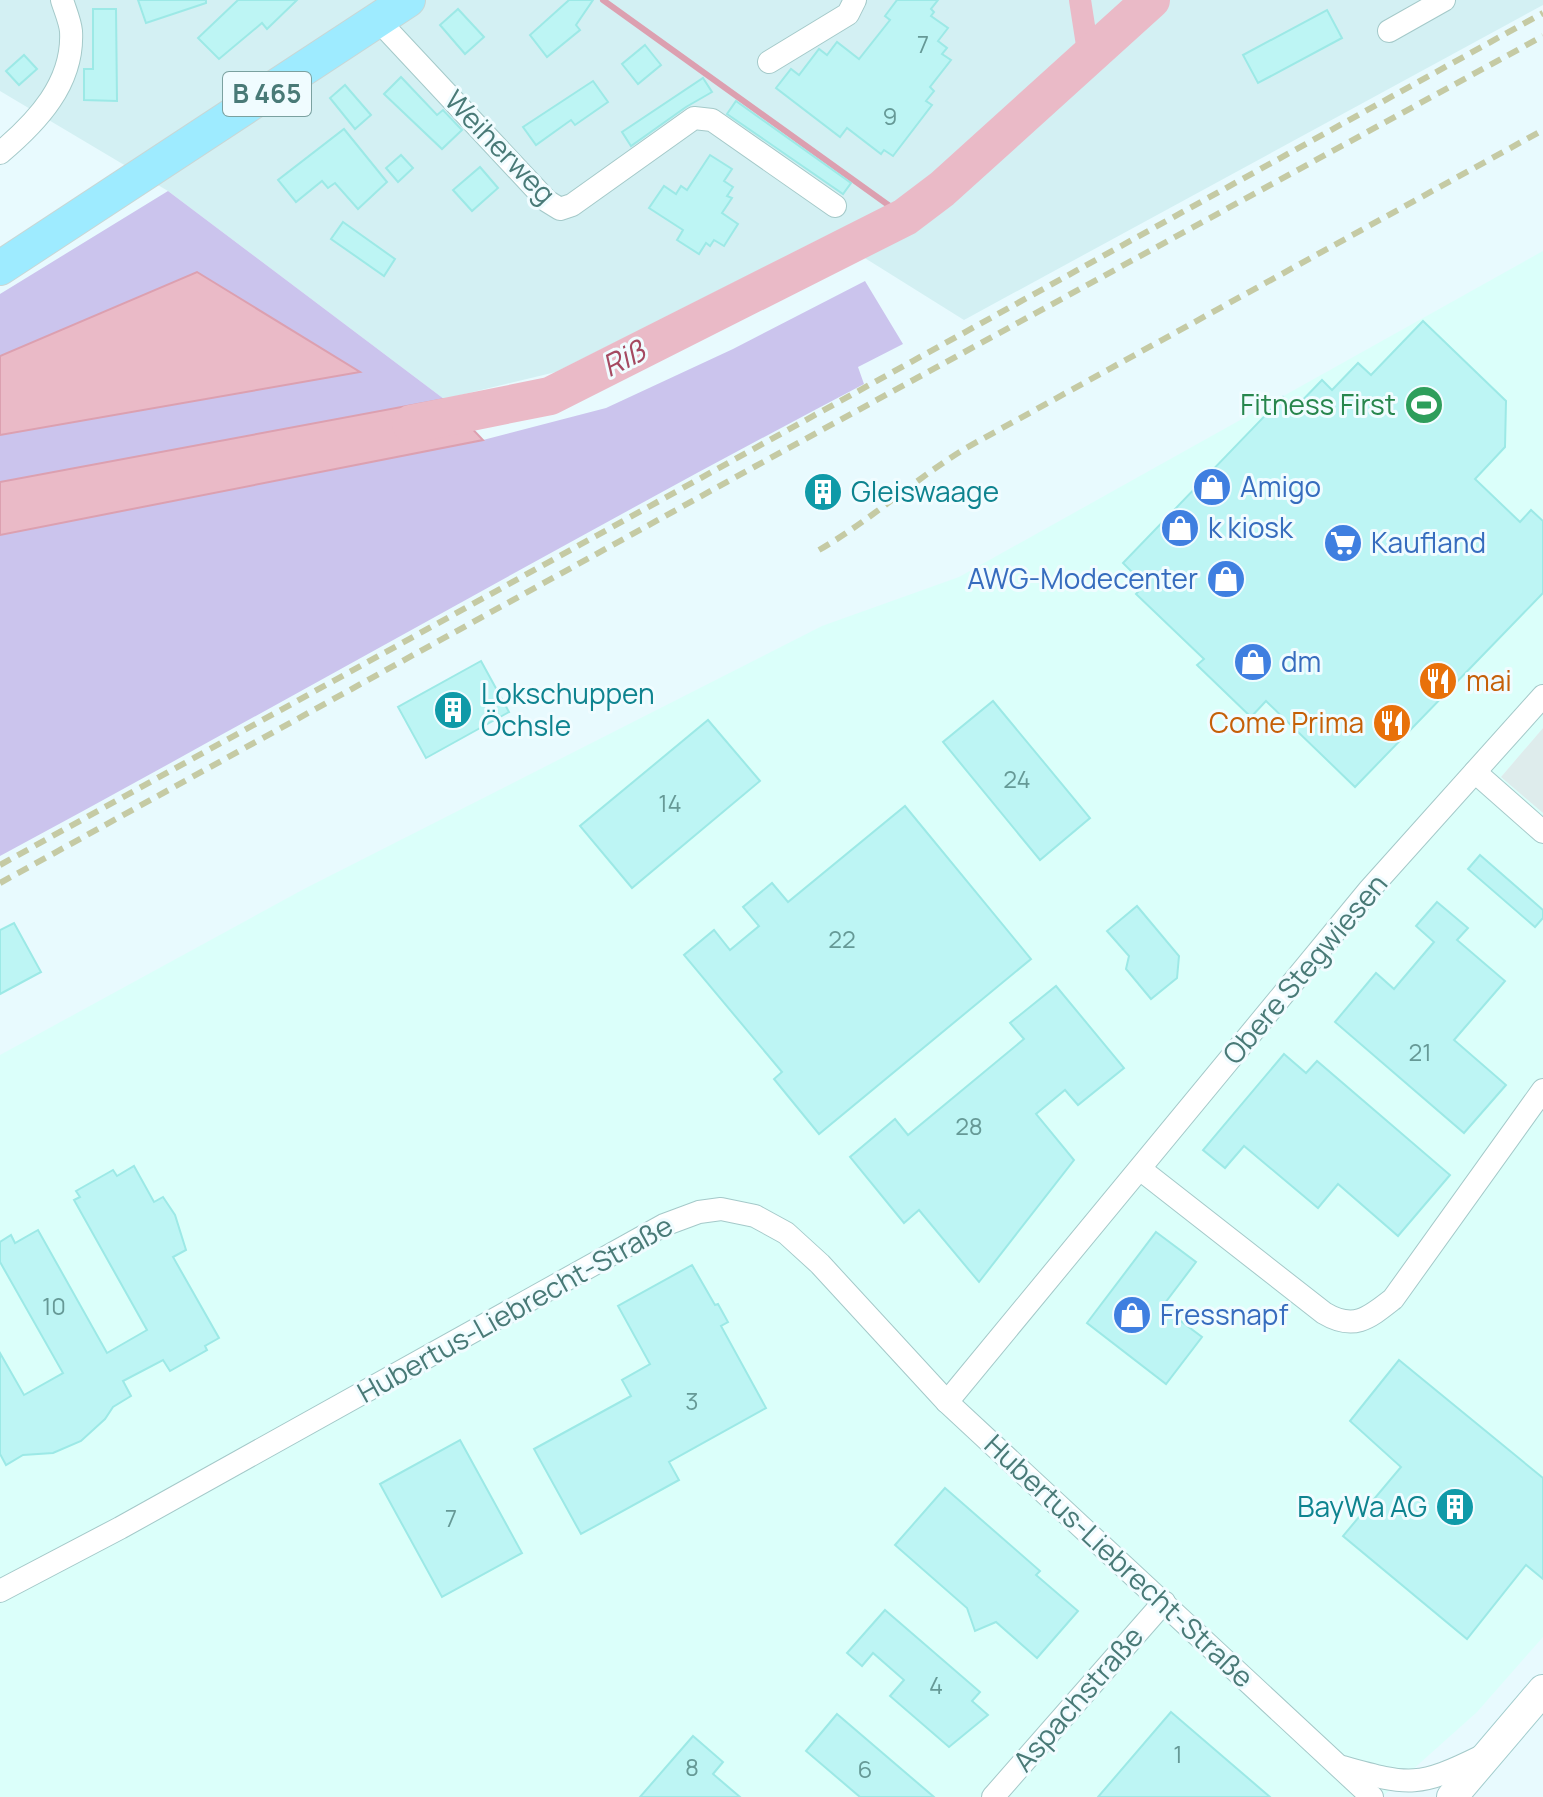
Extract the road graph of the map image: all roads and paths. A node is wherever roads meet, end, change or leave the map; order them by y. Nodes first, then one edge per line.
1 (62, 0) edge
2 (408, 0) edge
3 (855, 0) edge
4 (1444, 0) edge
5 (378, 20) junction
6 (1389, 31) dead end
7 (769, 62) dead end
8 (0, 153) edge
9 (835, 206) dead end
10 (0, 268) edge
11 (1543, 696) edge
12 (1475, 772) junction
13 (1543, 832) edge
14 (1543, 1090) edge
15 (1140, 1169) junction
16 (947, 1402) junction
17 (0, 1591) edge
18 (1164, 1602) junction
19 (1543, 1690) edge
20 (1490, 1752) junction
21 (1338, 1765) junction
22 (993, 1797) edge
23 (1372, 1797) edge
24 (1452, 1797) edge

1 - 8 street
2 - 5 main road, B 465
3 - 7 street
4 - 6 street
5 - 9 street, Weiherweg
5 - 10 main road, B 465
11 - 12 street, Obere Stegwiesen
12 - 13 street
12 - 15 street, Obere Stegwiesen
14 - 15 street
15 - 16 street, Obere Stegwiesen
16 - 17 street, Hubertus-Liebrecht-Straße
16 - 18 street, Hubertus-Liebrecht-Straße
18 - 21 street, Hubertus-Liebrecht-Straße
18 - 22 street, Aspachstraße
19 - 20 main road
20 - 21 street, Hubertus-Liebrecht-Straße
20 - 24 main road
21 - 23 street, Hubertus-Liebrecht-Straße

